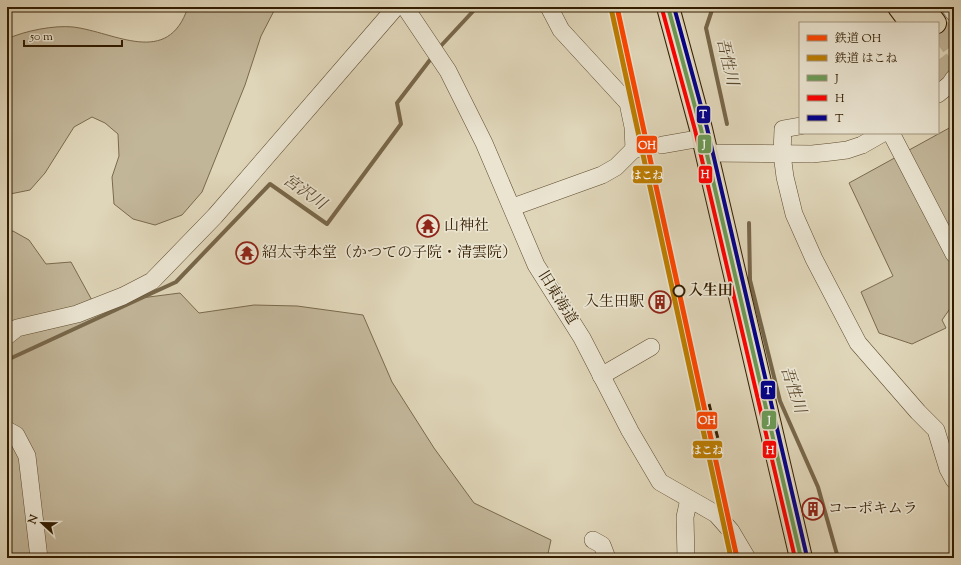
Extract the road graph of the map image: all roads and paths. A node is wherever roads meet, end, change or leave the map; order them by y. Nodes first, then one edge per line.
1 (396, 7) edge
2 (405, 7) edge
3 (549, 7) edge
4 (668, 7) edge
5 (899, 7) edge
6 (923, 7) edge
7 (950, 7) edge
8 (910, 22) edge
9 (942, 23) edge
10 (954, 78) edge
11 (939, 93) edge
12 (799, 126) edge
13 (881, 134) edge
14 (892, 134) edge
15 (662, 145) tunnel mouth
16 (704, 145) junction
17 (782, 154) junction
18 (513, 207) junction
19 (954, 254) edge
20 (7, 336) edge
21 (651, 347) dead end
22 (601, 376) junction
23 (7, 430) edge
24 (954, 480) edge
25 (689, 499) junction
26 (593, 540) dead end
27 (39, 558) edge
28 (606, 558) edge
29 (686, 558) edge
30 (746, 558) edge
31 (801, 558) edge

1 - 20 street
2 - 18 street, 旧東海道
3 - 18 street
4 - 16 highway
5 - 8 highway
6 - 9 highway
7 - 9 street
10 - 11 street
12 - 17 street
13 - 17 street
14 - 19 street
15 - 16 street
16 - 17 street
16 - 31 highway
17 - 24 street
18 - 22 street, 旧東海道
21 - 22 street
22 - 25 street, 旧東海道
23 - 27 street
25 - 29 street
25 - 30 street, 旧東海道
26 - 28 street

